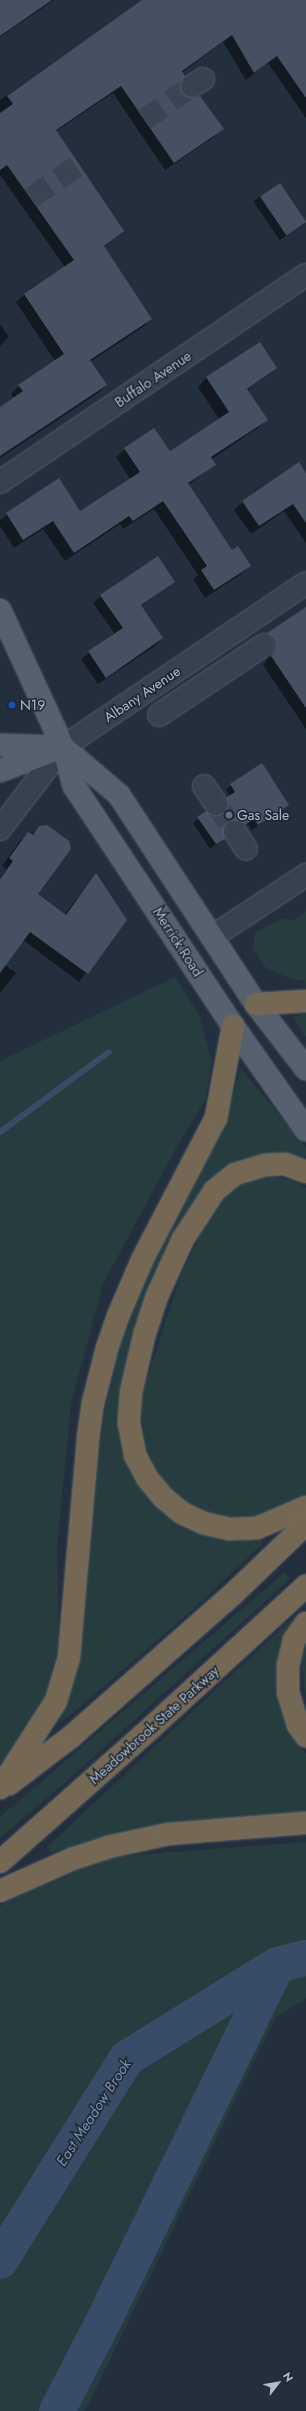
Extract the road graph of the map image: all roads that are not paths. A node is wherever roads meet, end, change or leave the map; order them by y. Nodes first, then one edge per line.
1 (306, 276) edge
2 (0, 482) edge
3 (306, 582) edge
4 (0, 610) edge
5 (264, 646) dead end
6 (160, 715) dead end
7 (0, 745) edge
8 (63, 747) junction
9 (0, 771) edge
10 (204, 786) dead end
11 (216, 804) tunnel mouth
12 (0, 829) edge
13 (306, 875) edge
14 (212, 937) junction
15 (306, 1001) edge
16 (256, 1004) junction
17 (233, 1026) junction
18 (306, 1069) edge
19 (306, 1130) edge
20 (306, 1172) edge
21 (306, 1507) edge
22 (306, 1524) edge
23 (306, 1586) edge
24 (306, 1623) edge
25 (306, 1736) edge
26 (0, 1788) edge
27 (0, 1791) edge
28 (306, 1823) edge
29 (0, 1862) edge
30 (0, 1891) edge

1 - 2 street, Buffalo Avenue
3 - 8 street, Albany Avenue
4 - 8 main road, Merrick Road
5 - 6 street
7 - 8 main road
8 - 9 main road
8 - 12 street, Albany Avenue
8 - 14 main road, Merrick Road
8 - 17 main road, Merrick Road
10 - 11 street
13 - 14 street
14 - 16 main road, Merrick Road
15 - 16 highway
16 - 18 main road, Merrick Road
17 - 19 main road, Merrick Road
17 - 26 highway
20 - 21 highway
22 - 27 highway
23 - 29 highway, Meadowbrook State Parkway
24 - 25 highway
28 - 30 highway

